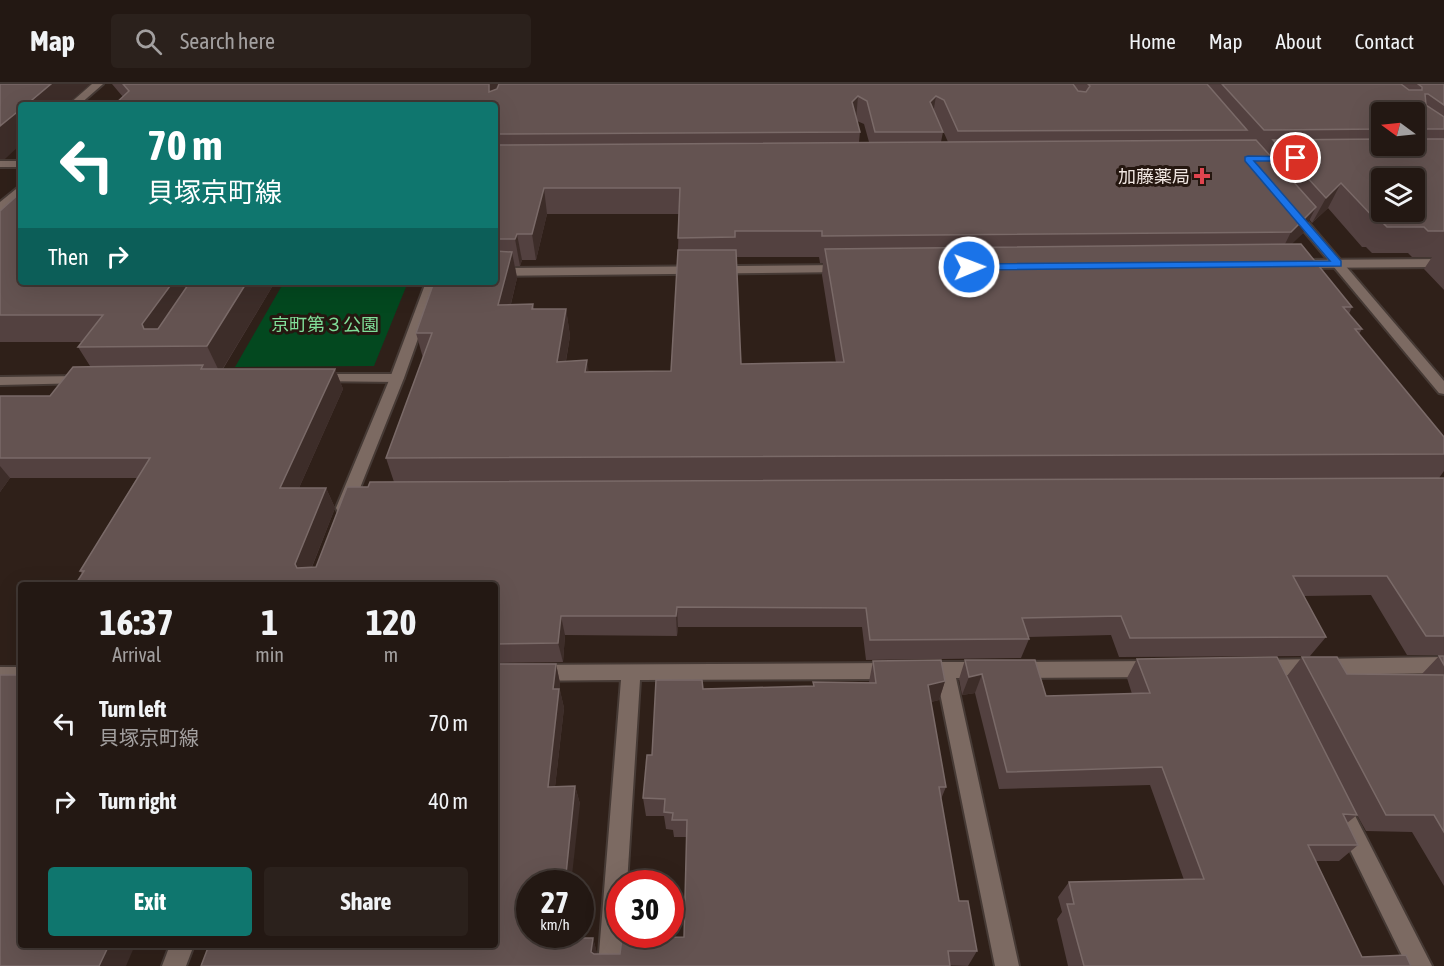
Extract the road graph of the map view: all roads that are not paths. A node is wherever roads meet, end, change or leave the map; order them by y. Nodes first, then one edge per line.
1 (98, 84) edge
2 (77, 102) edge
3 (0, 164) edge
4 (18, 164) edge
5 (18, 191) edge
6 (1286, 204) edge
7 (0, 208) edge
8 (1444, 263) edge
9 (1277, 264) edge
10 (1337, 264) junction
11 (851, 269) edge
12 (498, 272) edge
13 (431, 285) edge
14 (303, 378) edge
15 (397, 378) junction
16 (93, 380) edge
17 (0, 381) edge
18 (1444, 390) edge
19 (349, 494) junction
20 (372, 494) edge
21 (338, 524) edge
22 (1444, 666) edge
23 (1247, 668) edge
24 (1178, 669) edge
25 (945, 670) junction
26 (498, 673) edge
27 (631, 673) junction
28 (0, 675) edge
29 (18, 675) edge
30 (1329, 786) edge
31 (181, 948) edge
32 (174, 966) edge
33 (610, 966) edge
34 (1007, 966) edge
35 (1420, 966) edge

1 - 2 street
3 - 4 street
5 - 7 street
6 - 10 street
8 - 10 street
9 - 10 street
10 - 18 street
11 - 12 street
13 - 15 street
14 - 15 street
15 - 19 street
16 - 17 street
19 - 20 street
19 - 21 street
22 - 23 street
24 - 25 street
25 - 27 street
25 - 34 street
26 - 27 street
27 - 33 street
28 - 29 street
30 - 35 street
31 - 32 street

